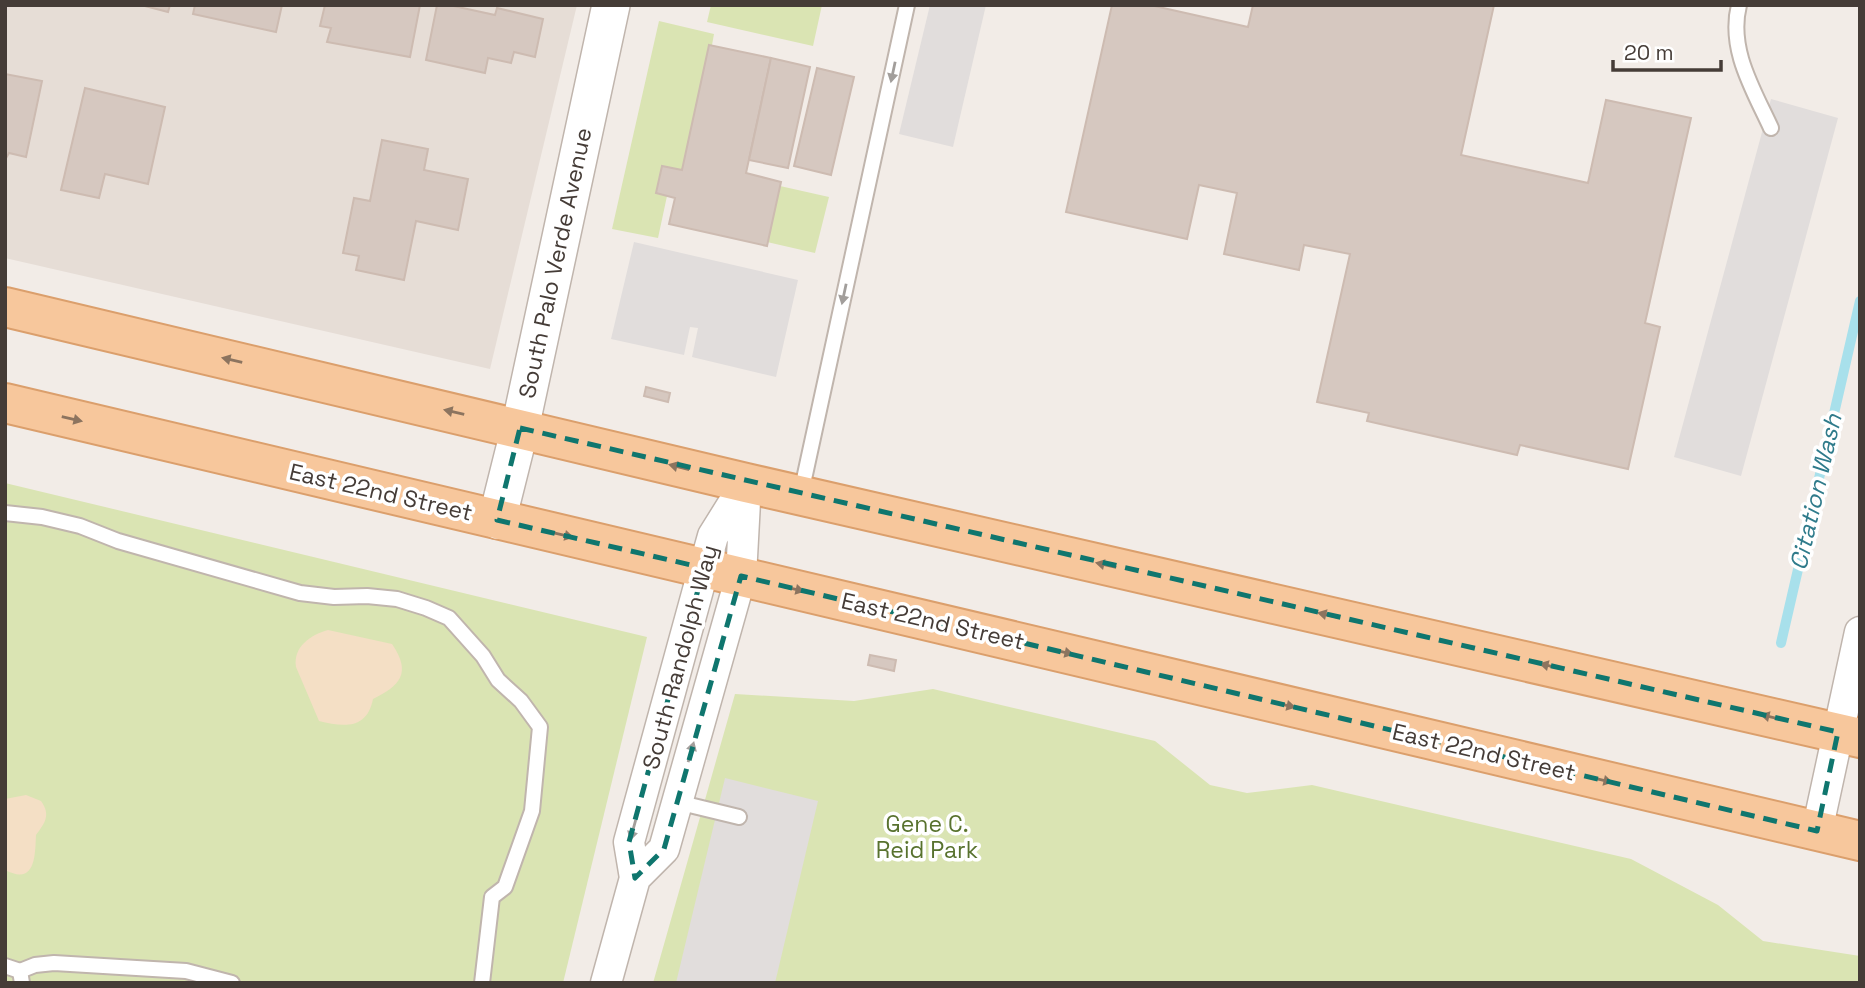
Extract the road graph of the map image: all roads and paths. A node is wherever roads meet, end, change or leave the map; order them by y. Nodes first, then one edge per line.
1 (611, 5) edge
2 (907, 5) edge
3 (1739, 5) edge
4 (1771, 128) dead end
5 (5, 307) edge
6 (5, 403) edge
7 (520, 428) junction
8 (746, 483) junction
9 (800, 495) junction
10 (5, 513) edge
11 (496, 520) junction
12 (704, 568) junction
13 (741, 576) junction
14 (1860, 632) edge
15 (1849, 735) edge
16 (677, 802) junction
17 (739, 817) dead end
18 (1817, 831) junction
19 (1860, 841) edge
20 (635, 878) junction
21 (5, 966) edge
22 (21, 977) edge
23 (232, 983) edge
24 (482, 983) edge
25 (606, 983) edge

1 - 7 street, South Palo Verde Avenue
2 -> 9 lane
3 - 4 lane
7 -> 5 main road
6 -> 11 main road, East 22nd Street
8 -> 7 main road
7 - 11 street, South Palo Verde Avenue
8 - 9 main road
8 - 12 street, South Randolph Way
8 - 13 street, South Randolph Way
15 -> 9 main road
10 - 24 lane
11 -> 12 main road, East 22nd Street
12 - 13 main road, East 22nd Street
12 -> 20 street, South Randolph Way
16 -> 13 street, South Randolph Way
13 -> 18 main road, East 22nd Street
14 - 15 street
15 - 18 street
16 - 17 lane
16 - 20 street, South Randolph Way
18 - 19 main road, East 22nd Street
20 - 25 street, South Randolph Way
21 - 22 lane
22 - 23 lane

